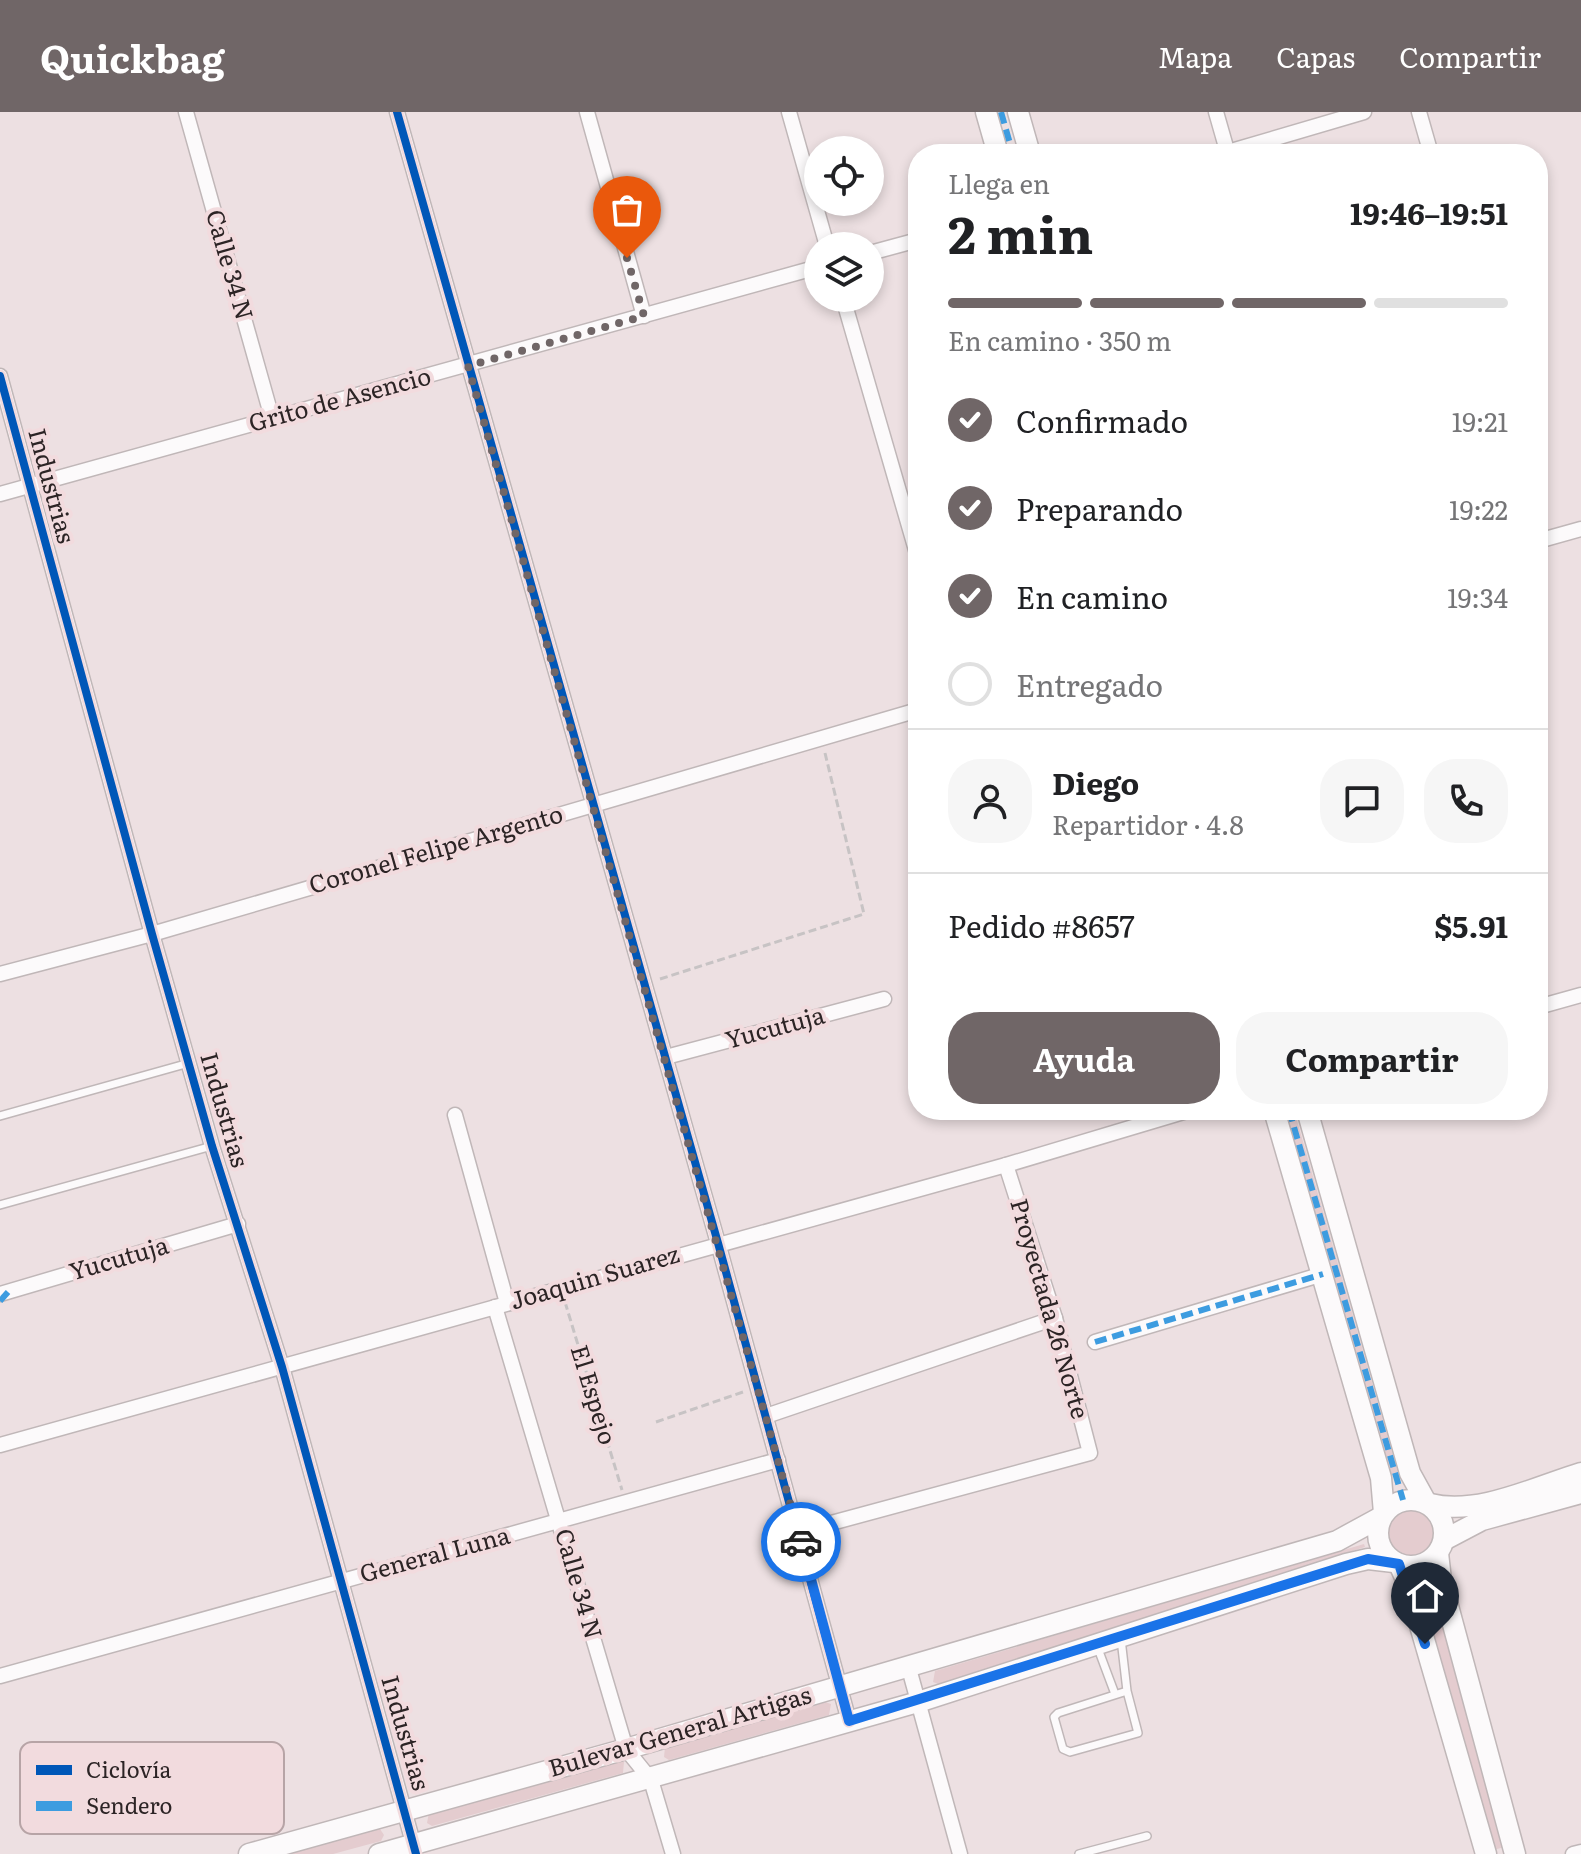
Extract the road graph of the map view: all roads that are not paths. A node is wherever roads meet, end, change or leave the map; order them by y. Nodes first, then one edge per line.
1 (186, 112) edge
2 (397, 112) edge
3 (587, 112) edge
4 (789, 112) edge
5 (986, 112) edge
6 (1018, 112) edge
7 (1216, 112) edge
8 (1364, 112) edge
9 (1419, 112) edge
10 (995, 144) edge
11 (1027, 144) edge
12 (1223, 144) edge
13 (1256, 144) edge
14 (1428, 144) edge
15 (823, 232) edge
16 (908, 243) edge
17 (884, 249) edge
18 (804, 271) edge
19 (847, 312) edge
20 (644, 316) junction
21 (468, 366) junction
22 (0, 376) edge
23 (272, 418) junction
24 (30, 486) junction
25 (0, 494) edge
26 (908, 522) edge
27 (1581, 529) edge
28 (1548, 536) edge
29 (908, 713) edge
30 (594, 803) junction
31 (152, 934) junction
32 (0, 974) edge
33 (1581, 995) edge
34 (884, 999) dead end
35 (1548, 1004) edge
36 (666, 1057) junction
37 (189, 1063) junction
38 (455, 1115) dead end
39 (0, 1116) edge
40 (1157, 1120) edge
41 (1277, 1120) edge
42 (1310, 1120) edge
43 (212, 1146) junction
44 (1006, 1165) junction
45 (0, 1205) edge
46 (238, 1224) junction
47 (718, 1243) junction
48 (1323, 1274) junction
49 (0, 1294) edge
50 (501, 1305) junction
51 (1055, 1318) junction
52 (1095, 1342) dead end
53 (282, 1367) junction
54 (766, 1416) junction
55 (0, 1445) edge
56 (778, 1460) junction
57 (1581, 1473) edge
58 (1581, 1493) edge
59 (1428, 1503) junction
60 (1382, 1515) junction
61 (559, 1521) junction
62 (798, 1532) junction
63 (1441, 1547) junction
64 (1396, 1563) junction
65 (341, 1581) junction
66 (1121, 1636) junction
67 (1096, 1644) junction
68 (908, 1665) junction
69 (0, 1676) edge
70 (840, 1685) junction
71 (1127, 1691) junction
72 (1115, 1694) junction
73 (918, 1702) junction
74 (849, 1721) junction
75 (626, 1749) junction
76 (651, 1780) junction
77 (405, 1810) junction
78 (1147, 1836) dead end
79 (414, 1849) edge
80 (1581, 1852) edge
81 (249, 1854) edge
82 (379, 1854) edge
83 (673, 1854) edge
84 (960, 1854) edge
85 (1079, 1854) edge
86 (1486, 1854) edge
87 (1515, 1854) edge
88 (1573, 1854) edge

1 - 23 street, Calle 34 N
2 - 21 street
3 - 20 street
4 - 15 street
5 - 10 street
6 - 11 street
7 - 12 street
8 - 13 street
9 - 14 street
16 - 17 street
18 - 20 street, Grito de Asencio
19 - 26 street
20 - 21 street, Grito de Asencio
21 - 23 street, Grito de Asencio
21 - 30 street
22 - 24 street, Industrias
23 - 24 street, Grito de Asencio
24 - 25 street, Grito de Asencio
24 - 31 street, Industrias
27 - 28 street
29 - 30 street, Coronel Felipe Argento
30 - 31 street, Coronel Felipe Argento
30 - 36 street
31 - 32 street, Coronel Felipe Argento
31 - 37 street, Industrias
33 - 35 street
34 - 36 street, Yucutuja
36 - 47 street
37 - 39 lane
37 - 43 street, Industrias
38 - 50 street, Calle 34 N
40 - 44 street, Joaquin Suarez
41 - 48 street
42 - 59 street
43 - 45 lane
43 - 46 street, Industrias
44 - 47 street, Joaquin Suarez
44 - 51 street, Proyectada 26 Norte
46 - 49 street, Yucutuja
46 - 53 street, Industrias
47 - 50 street, Joaquin Suarez
47 - 54 street
48 - 52 street
48 - 60 street
50 - 53 street, Joaquin Suarez
50 - 61 street, Calle 34 N
51 - 54 street
51 - 62 street, Proyectada 26 Norte
53 - 55 street, Joaquin Suarez
53 - 65 street, Industrias
54 - 56 street
56 - 61 street, General Luna
56 - 62 street
57 - 59 street
58 - 63 street
59 - 60 street
59 - 63 street
60 - 64 street
60 - 68 street, Bulevar General Artigas
61 - 65 street, General Luna
61 - 75 street, Calle 34 N
62 - 70 street
63 - 64 street
63 - 87 street
64 - 66 street, Bulevar General Artigas
64 - 86 street
65 - 69 street, General Luna
65 - 77 street, Industrias
66 - 67 street, Bulevar General Artigas
66 - 71 lane
67 - 72 lane
67 - 73 street, Bulevar General Artigas
68 - 70 street, Bulevar General Artigas
68 - 73 street
70 - 74 street
70 - 75 street, Bulevar General Artigas
71 - 72 lane
71 - 72 lane
73 - 74 street, Bulevar General Artigas
73 - 84 street
74 - 76 street, Bulevar General Artigas
75 - 76 street, Calle 34 N
75 - 77 street, Bulevar General Artigas
76 - 79 street, Bulevar General Artigas
76 - 83 street, Calle 34 N
77 - 79 street, Industrias
77 - 81 street, Bulevar General Artigas
78 - 85 lane
79 - 82 street, Bulevar General Artigas
80 - 88 street

